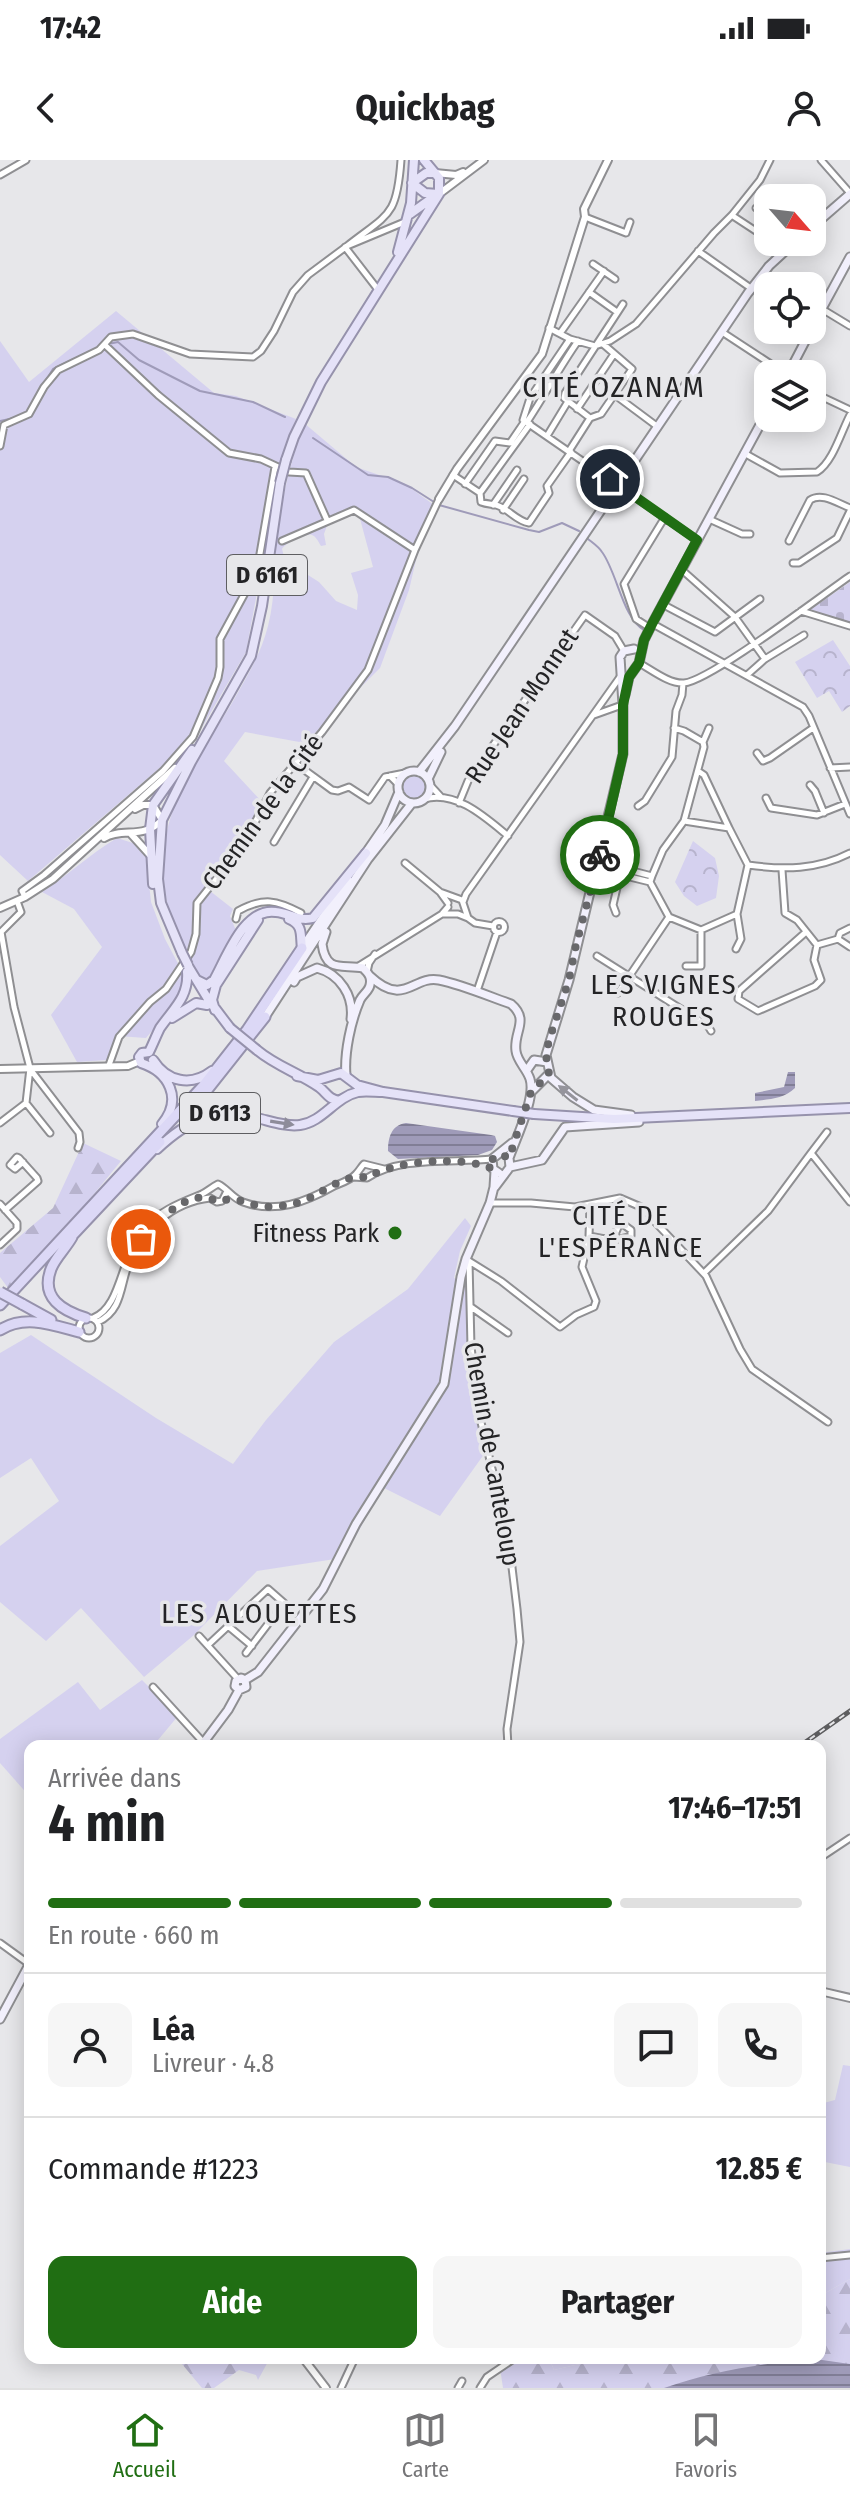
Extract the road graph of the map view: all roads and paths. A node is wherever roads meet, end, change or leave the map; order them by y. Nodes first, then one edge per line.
1 (26, 160) edge
2 (401, 160) edge
3 (414, 160) edge
4 (424, 160) edge
5 (484, 160) edge
6 (608, 160) edge
7 (770, 160) edge
8 (821, 160) edge
9 (474, 167) junction
10 (435, 173) junction
11 (0, 175) edge
12 (412, 183) junction
13 (439, 194) junction
14 (850, 194) edge
15 (732, 215) junction
16 (826, 215) edge
17 (585, 217) junction
18 (408, 218) junction
19 (630, 222) dead end
20 (754, 230) edge
21 (346, 246) junction
22 (698, 251) junction
23 (780, 256) edge
24 (850, 257) edge
25 (593, 264) dead end
26 (604, 271) junction
27 (615, 279) dead end
28 (752, 289) junction
29 (589, 292) junction
30 (377, 295) junction
31 (826, 302) edge
32 (623, 304) dead end
33 (826, 311) edge
34 (617, 312) junction
35 (850, 326) edge
36 (549, 328) junction
37 (561, 332) junction
38 (722, 332) junction
39 (570, 339) junction
40 (578, 341) junction
41 (603, 344) junction
42 (105, 345) junction
43 (595, 346) junction
44 (614, 354) junction
45 (765, 360) edge
46 (615, 395) junction
47 (826, 399) edge
48 (567, 403) junction
49 (577, 409) junction
50 (850, 412) edge
51 (590, 418) junction
52 (526, 422) junction
53 (658, 427) junction
54 (756, 432) edge
55 (547, 436) junction
56 (0, 446) edge
57 (570, 452) junction
58 (744, 453) junction
59 (275, 467) junction
60 (517, 470) dead end
61 (453, 475) junction
62 (524, 479) dead end
63 (465, 484) junction
64 (618, 485) junction
65 (480, 493) junction
66 (439, 499) joint
67 (493, 505) junction
68 (850, 509) edge
69 (503, 510) junction
70 (665, 517) junction
71 (708, 519) junction
72 (327, 520) junction
73 (269, 532) junction
74 (750, 534) dead end
75 (697, 540) junction
76 (282, 541) dead end
77 (789, 541) dead end
78 (415, 550) junction
79 (793, 563) dead end
80 (681, 569) junction
81 (850, 576) edge
82 (760, 599) dead end
83 (662, 604) junction
84 (800, 610) junction
85 (735, 617) junction
86 (651, 626) junction
87 (850, 626) edge
88 (804, 635) dead end
89 (754, 643) junction
90 (624, 651) junction
91 (636, 659) junction
92 (765, 659) junction
93 (724, 663) junction
94 (621, 664) junction
95 (747, 675) junction
96 (620, 677) junction
97 (683, 683) junction
98 (623, 705) junction
99 (610, 710) junction
100 (218, 714) junction
101 (593, 715) junction
102 (624, 717) junction
103 (455, 726) junction
104 (674, 728) junction
105 (709, 728) dead end
106 (813, 728) junction
107 (703, 742) junction
108 (196, 744) junction
109 (757, 753) dead end
110 (295, 763) junction
111 (850, 767) edge
112 (830, 768) junction
113 (698, 771) junction
114 (419, 772) junction
115 (405, 773) junction
116 (389, 775) junction
117 (313, 777) junction
118 (429, 782) junction
119 (810, 785) dead end
120 (398, 788) junction
121 (442, 797) junction
122 (766, 798) dead end
123 (424, 799) junction
124 (412, 803) junction
125 (459, 803) junction
126 (845, 804) junction
127 (153, 805) junction
128 (638, 806) dead end
129 (824, 813) junction
130 (850, 814) edge
131 (122, 817) junction
132 (162, 820) junction
133 (684, 821) junction
134 (729, 828) junction
135 (150, 829) junction
136 (131, 834) junction
137 (508, 836) junction
138 (274, 842) dead end
139 (93, 845) junction
140 (366, 853) junction
141 (850, 853) edge
142 (150, 856) junction
143 (405, 863) dead end
144 (748, 865) junction
145 (598, 866) junction
146 (782, 870) junction
147 (620, 875) junction
148 (651, 879) junction
149 (352, 884) junction
150 (25, 897) junction
151 (17, 901) junction
152 (457, 902) junction
153 (0, 908) edge
154 (301, 913) dead end
155 (616, 913) dead end
156 (442, 914) junction
157 (455, 914) junction
158 (737, 914) junction
159 (669, 917) junction
160 (468, 918) junction
161 (493, 926) junction
162 (850, 928) edge
163 (246, 929) junction
164 (701, 930) junction
165 (0, 932) edge
166 (497, 932) junction
167 (806, 932) junction
168 (838, 939) junction
169 (817, 945) junction
170 (850, 947) edge
171 (302, 948) junction
172 (736, 949) dead end
173 (375, 953) junction
174 (181, 955) junction
175 (597, 956) dead end
176 (686, 966) dead end
177 (357, 967) junction
178 (187, 968) junction
179 (348, 969) junction
180 (368, 974) junction
181 (629, 976) junction
182 (197, 980) junction
183 (341, 983) junction
184 (384, 986) junction
185 (366, 992) junction
186 (477, 992) junction
187 (618, 993) dead end
188 (347, 994) junction
189 (211, 1008) junction
190 (265, 1017) junction
191 (162, 1026) junction
192 (711, 1031) dead end
193 (549, 1040) junction
194 (518, 1058) junction
195 (148, 1059) junction
196 (535, 1060) junction
197 (547, 1062) junction
198 (109, 1065) junction
199 (30, 1068) junction
200 (0, 1069) edge
201 (216, 1070) junction
202 (549, 1074) junction
203 (332, 1075) junction
204 (529, 1075) junction
205 (297, 1076) junction
206 (349, 1078) junction
207 (540, 1082) junction
208 (325, 1091) junction
209 (383, 1092) junction
210 (531, 1092) junction
211 (349, 1097) junction
212 (339, 1101) junction
213 (26, 1103) junction
214 (850, 1108) edge
215 (768, 1113) junction
216 (534, 1114) junction
217 (697, 1115) junction
218 (639, 1122) junction
219 (0, 1123) edge
220 (827, 1132) dead end
221 (50, 1133) dead end
222 (516, 1139) junction
223 (78, 1148) dead end
224 (811, 1153) junction
225 (500, 1154) junction
226 (509, 1158) junction
227 (492, 1159) junction
228 (467, 1161) junction
229 (23, 1162) dead end
230 (372, 1170) junction
231 (500, 1170) junction
232 (359, 1172) junction
233 (119, 1185) junction
234 (215, 1186) junction
235 (227, 1191) junction
236 (210, 1198) junction
237 (234, 1198) junction
238 (97, 1199) junction
239 (224, 1200) junction
240 (850, 1202) edge
241 (490, 1203) junction
242 (0, 1204) edge
243 (590, 1206) junction
244 (5, 1210) junction
245 (74, 1234) junction
246 (589, 1236) junction
247 (613, 1239) dead end
248 (0, 1245) edge
249 (468, 1260) junction
250 (704, 1273) junction
251 (0, 1292) edge
252 (0, 1303) edge
253 (470, 1306) junction
254 (0, 1314) edge
255 (81, 1324) junction
256 (0, 1330) edge
257 (508, 1333) dead end
258 (828, 1422) dead end
259 (228, 1626) junction
260 (199, 1636) dead end
261 (208, 1645) junction
262 (252, 1646) junction
263 (246, 1653) dead end
264 (242, 1680) junction
265 (153, 1687) dead end
266 (199, 1740) edge
267 (205, 1740) edge
268 (508, 1740) edge
269 (850, 1838) edge
270 (826, 1854) edge
271 (0, 1943) edge
272 (24, 1960) edge
273 (24, 1975) edge
274 (826, 1992) edge
275 (850, 1998) edge
276 (0, 2019) edge
277 (850, 2255) edge
278 (826, 2257) edge
279 (308, 2364) edge
280 (352, 2364) edge
281 (506, 2364) edge
282 (462, 2381) dead end
283 (326, 2388) edge
284 (341, 2388) edge
285 (458, 2388) edge
286 (480, 2388) edge

1 - 11 street
2 - 21 street
3 - 12 main road, D 6161
4 - 10 main road
5 - 9 street
6 - 17 street
7 - 15 street
8 - 14 street
9 - 10 street
9 - 13 street
10 - 12 main road
10 - 13 main road
12 - 13 main road
12 - 18 main road, D 6161
13 - 18 main road
13 - 30 main road
14 - 16 main road
15 - 20 street
15 - 22 street
17 - 19 street
17 - 36 street
18 - 21 street
18 - 30 main road, D 6161
21 - 30 street
21 - 42 street
22 - 28 street
22 - 41 street
23 - 28 main road
24 - 31 main road
25 - 26 street
26 - 27 street
26 - 29 street
28 - 38 main road
29 - 34 street
29 - 37 street
30 - 73 main road, D 6161, bridge
32 - 34 street
33 - 35 street
34 - 43 street
36 - 37 street
36 - 61 street
37 - 39 street
38 - 45 street
38 - 53 main road
39 - 40 street
39 - 52 street
40 - 43 street
40 - 52 street
41 - 43 street
41 - 44 street
42 - 56 street
42 - 59 street
43 - 48 street
44 - 46 street
44 - 49 street
46 - 51 street
46 - 53 street
47 - 50 street
48 - 49 street
48 - 55 street
49 - 51 street
50 - 58 street
51 - 57 street
52 - 55 street
52 - 63 street
52 - 65 street
53 - 64 main road
54 - 58 main road
55 - 57 street
57 - 64 street
57 - 69 street
58 - 71 main road
59 - 72 street
59 - 73 street
60 - 67 street
61 - 63 street
61 - 66 street
62 - 69 street
63 - 65 street
64 - 70 street
64 - 103 main road
65 - 67 street
66 - 78 street, Chemin de la Cité
67 - 69 street
68 - 77 street
68 - 79 street
70 - 75 street
70 - 86 street
71 - 74 street
71 - 75 main road
72 - 76 street
72 - 78 street
73 - 100 main road, D 6161
73 - 150 street
75 - 80 main road
78 - 110 street, Chemin de la Cité
80 - 83 main road
80 - 85 street
81 - 84 street
82 - 85 street
83 - 85 street
83 - 86 main road
84 - 87 street
84 - 89 street
85 - 89 street
86 - 91 main road
86 - 93 street
88 - 92 street
89 - 92 street
89 - 93 street
90 - 91 main road
90 - 94 main road
90 - 125 street, Rue Jean Monnet
91 - 94 main road
91 - 97 street
91 - 98 main road
92 - 95 street
93 - 95 street
93 - 97 street
94 - 96 main road
95 - 106 street
96 - 98 main road
96 - 101 street
97 - 104 street
98 - 99 street
98 - 102 main road
99 - 101 street
99 - 102 street
100 - 108 main road, D 6161
100 - 132 main road, D 6161
101 - 137 street
102 - 145 main road
103 - 114 main road
103 - 118 main road
104 - 107 street
104 - 128 street
105 - 107 street
106 - 109 street
106 - 112 street
107 - 113 street
108 - 127 main road, D 6161
108 - 131 street
110 - 117 street
110 - 198 street, Chemin de la Cité
111 - 112 street
112 - 126 street
113 - 133 street
113 - 134 street
114 - 115 main road
114 - 118 main road
115 - 116 street
115 - 120 main road
116 - 117 street
116 - 120 street
117 - 138 street
118 - 121 street, Rue Jean Monnet
118 - 123 main road
119 - 129 street
120 - 124 main road
120 - 140 main road, D 6113
121 - 123 street, Rue Jean Monnet
121 - 125 street, Rue Jean Monnet
122 - 129 street
123 - 124 main road
124 - 149 main road, D 6113
125 - 137 street, Rue Jean Monnet
126 - 129 street
126 - 130 street
127 - 131 street
127 - 132 street
127 - 135 main road, D 6161
131 - 139 street
132 - 135 street
132 - 174 main road, D 6161
133 - 134 street
133 - 148 street
134 - 144 street
135 - 136 street
135 - 142 main road, D 6161
136 - 139 street
136 - 142 street
137 - 152 street
139 - 150 street
140 - 163 main road, D 6113
140 - 171 main road, D 6113
141 - 146 street
142 - 174 main road, D 6161
143 - 152 street
144 - 146 street
144 - 158 street
145 - 147 street
145 - 148 street
145 - 193 main road
146 - 167 street
147 - 148 street
147 - 155 street
148 - 159 street
149 - 179 main road
149 - 190 main road, D 6113
150 - 151 street
151 - 153 street
151 - 165 street
152 - 156 street
152 - 157 street
152 - 157 street
152 - 160 street
154 - 163 street
156 - 157 street
156 - 173 street
157 - 160 street
158 - 164 street
158 - 172 street
159 - 164 street
159 - 181 street
160 - 161 street
161 - 166 street
161 - 166 street
162 - 168 street
163 - 171 main road
163 - 182 main road
163 - 189 main road
164 - 176 street
165 - 199 street
166 - 186 street
167 - 169 street
167 - 169 street
168 - 169 street
168 - 170 street
171 - 201 highway, D 6113
173 - 177 street
173 - 180 street
174 - 178 main road, D 6161, bridge
175 - 181 street
177 - 179 main road
177 - 180 main road
178 - 182 main road, D 6161
178 - 189 main road, D 6161
178 - 191 main road
179 - 183 main road
180 - 184 main road
180 - 185 main road
181 - 187 street
181 - 192 street
182 - 189 main road, D 6161
183 - 188 main road
183 - 190 main road
184 - 185 main road
184 - 186 main road
185 - 188 main road
185 - 206 main road
186 - 194 main road
188 - 203 main road
189 - 191 main road
189 - 205 main road, D 6113, bridge
190 - 233 highway, D 6113
191 - 195 main road
193 - 196 main road
193 - 197 main road
194 - 196 main road
194 - 204 main road
195 - 198 street
195 - 201 main road, D 6113
195 - 238 main road, D 6113
196 - 197 main road
196 - 204 main road
197 - 202 main road
198 - 199 street
199 - 200 street
199 - 213 street
199 - 223 street
201 - 238 highway, D 6113
202 - 207 main road
217 -> 202 main road
203 - 205 main road
203 - 206 main road
203 - 208 main road
204 - 207 main road
204 - 210 main road
205 - 208 main road, D 6113
206 - 209 main road
206 - 211 main road
207 - 210 main road
208 - 212 main road
209 - 211 main road
209 - 216 main road, bridge
210 - 222 main road
211 - 212 main road
233 -> 212 main road, D 6113
213 - 219 street
213 - 221 street
214 - 215 main road
215 - 217 main road
215 - 218 main road
216 - 217 main road
216 - 218 main road
218 - 231 main road
220 - 224 street
222 - 225 main road
222 - 226 main road
224 - 240 street
224 - 250 street
225 - 226 main road
225 - 227 main road
226 - 231 main road
227 - 228 street
227 - 231 main road
228 - 230 street
228 - 231 street
229 - 244 street
230 - 232 street
230 - 232 street
231 - 241 main road
232 - 237 street
233 - 245 highway, D 6113
234 - 235 street
234 - 236 street
234 - 255 street
235 - 237 street
235 - 239 street
236 - 239 street
236 - 255 street
237 - 239 street
238 - 252 highway, D 6113
241 - 243 street
241 - 249 main road
242 - 244 street
243 - 246 street
243 - 250 street
244 - 248 street
245 - 254 highway, D 6113
245 - 255 highway
246 - 247 street
246 - 249 street
249 - 253 street, Chemin de Canteloup
249 - 264 main road
250 - 258 street
251 - 255 highway, bridge
253 - 257 street
253 - 268 street, Chemin de Canteloup
255 - 256 highway
259 - 261 street
259 - 262 street
259 - 262 street
260 - 261 street
261 - 264 street
262 - 263 street
264 - 267 main road
265 - 266 street
269 - 270 street
271 - 272 street
273 - 276 main road
274 - 275 street
277 - 278 street
279 - 283 street
280 - 284 street
281 - 286 street
282 - 285 street

